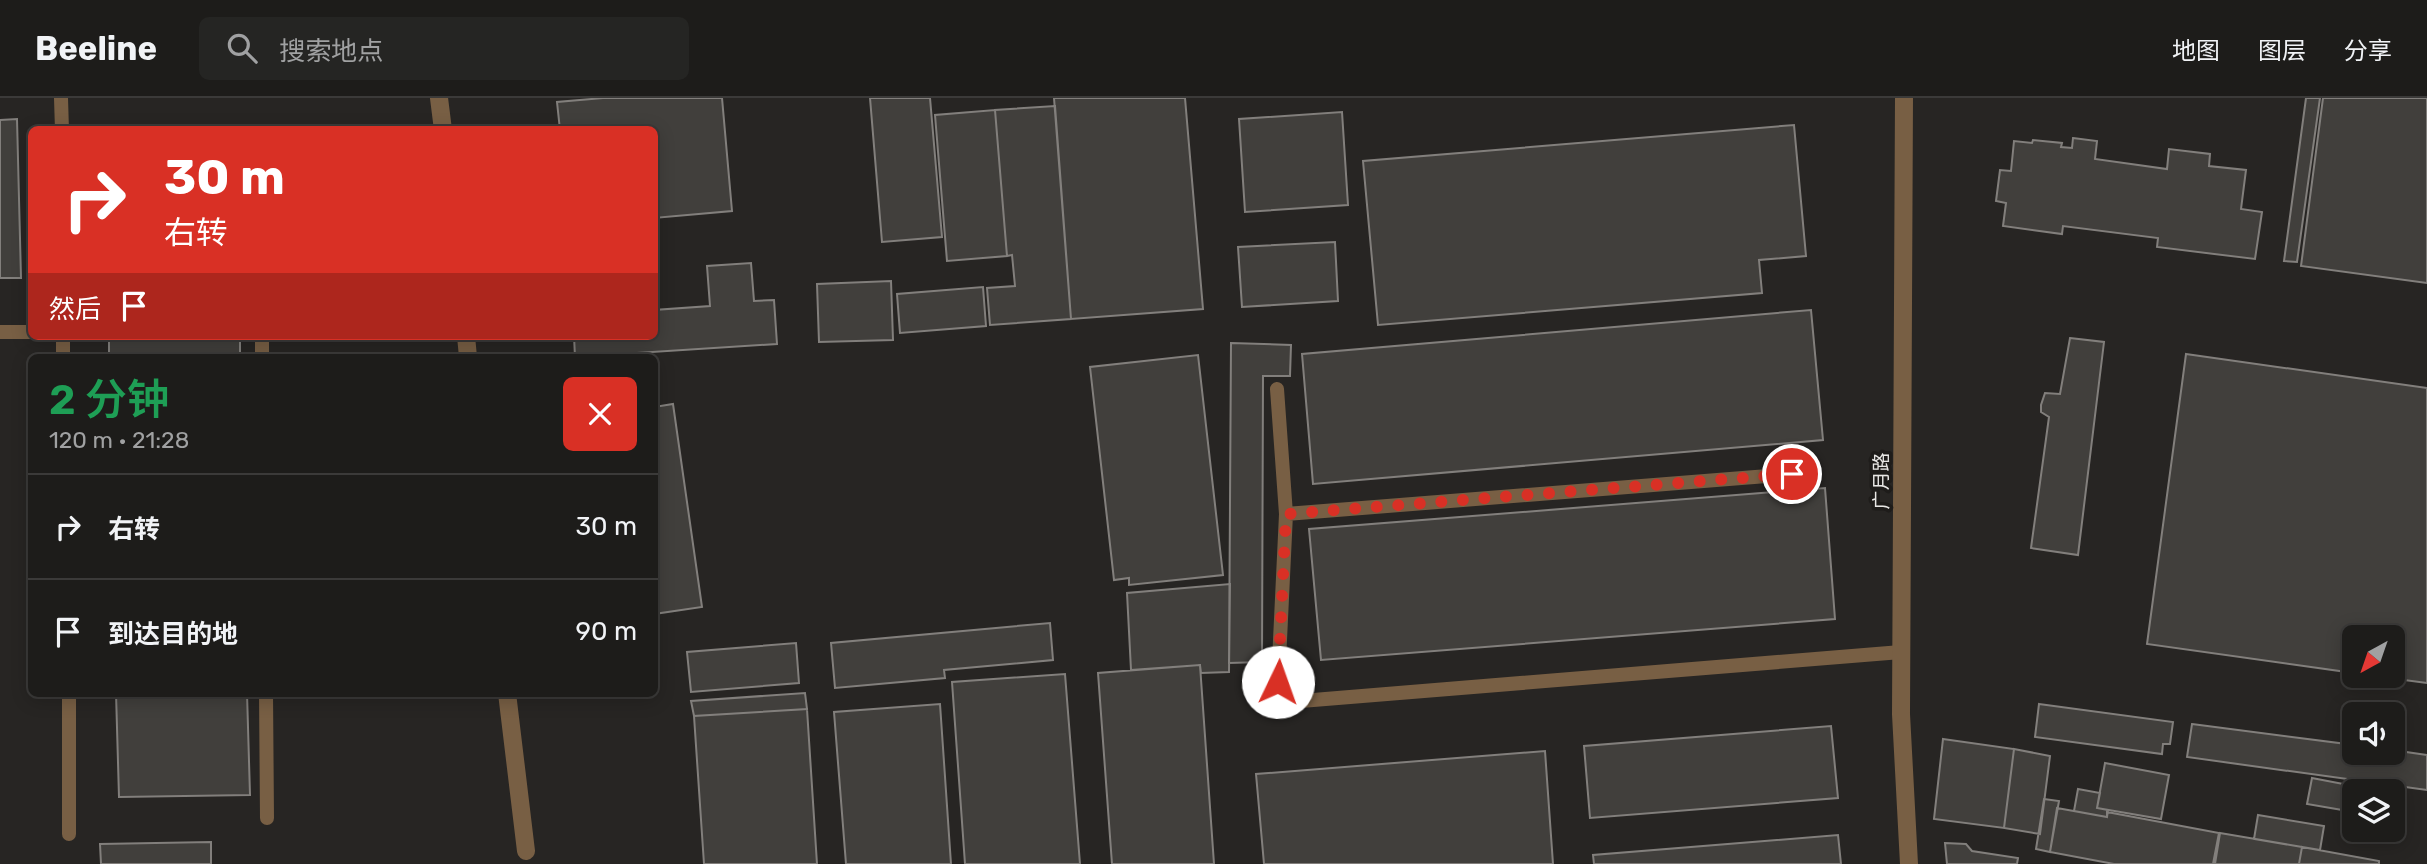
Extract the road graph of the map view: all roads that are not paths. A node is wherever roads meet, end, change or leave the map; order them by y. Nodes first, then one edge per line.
1 (61, 98) edge
2 (439, 98) edge
3 (1904, 98) edge
4 (62, 126) edge
5 (442, 126) edge
6 (0, 332) edge
7 (28, 332) edge
8 (1277, 389) dead end
9 (1792, 474) dead end
10 (1286, 514) junction
11 (1901, 652) junction
12 (69, 697) edge
13 (266, 697) edge
14 (507, 697) edge
15 (267, 818) dead end
16 (69, 834) dead end
17 (526, 851) dead end
18 (1909, 864) edge

1 - 4 lane
2 - 5 street
3 - 11 street, 广月路
6 - 7 lane
8 - 10 lane
9 - 10 lane
10 - 11 lane
11 - 18 street, 广月路
12 - 16 lane
13 - 15 lane
14 - 17 street

